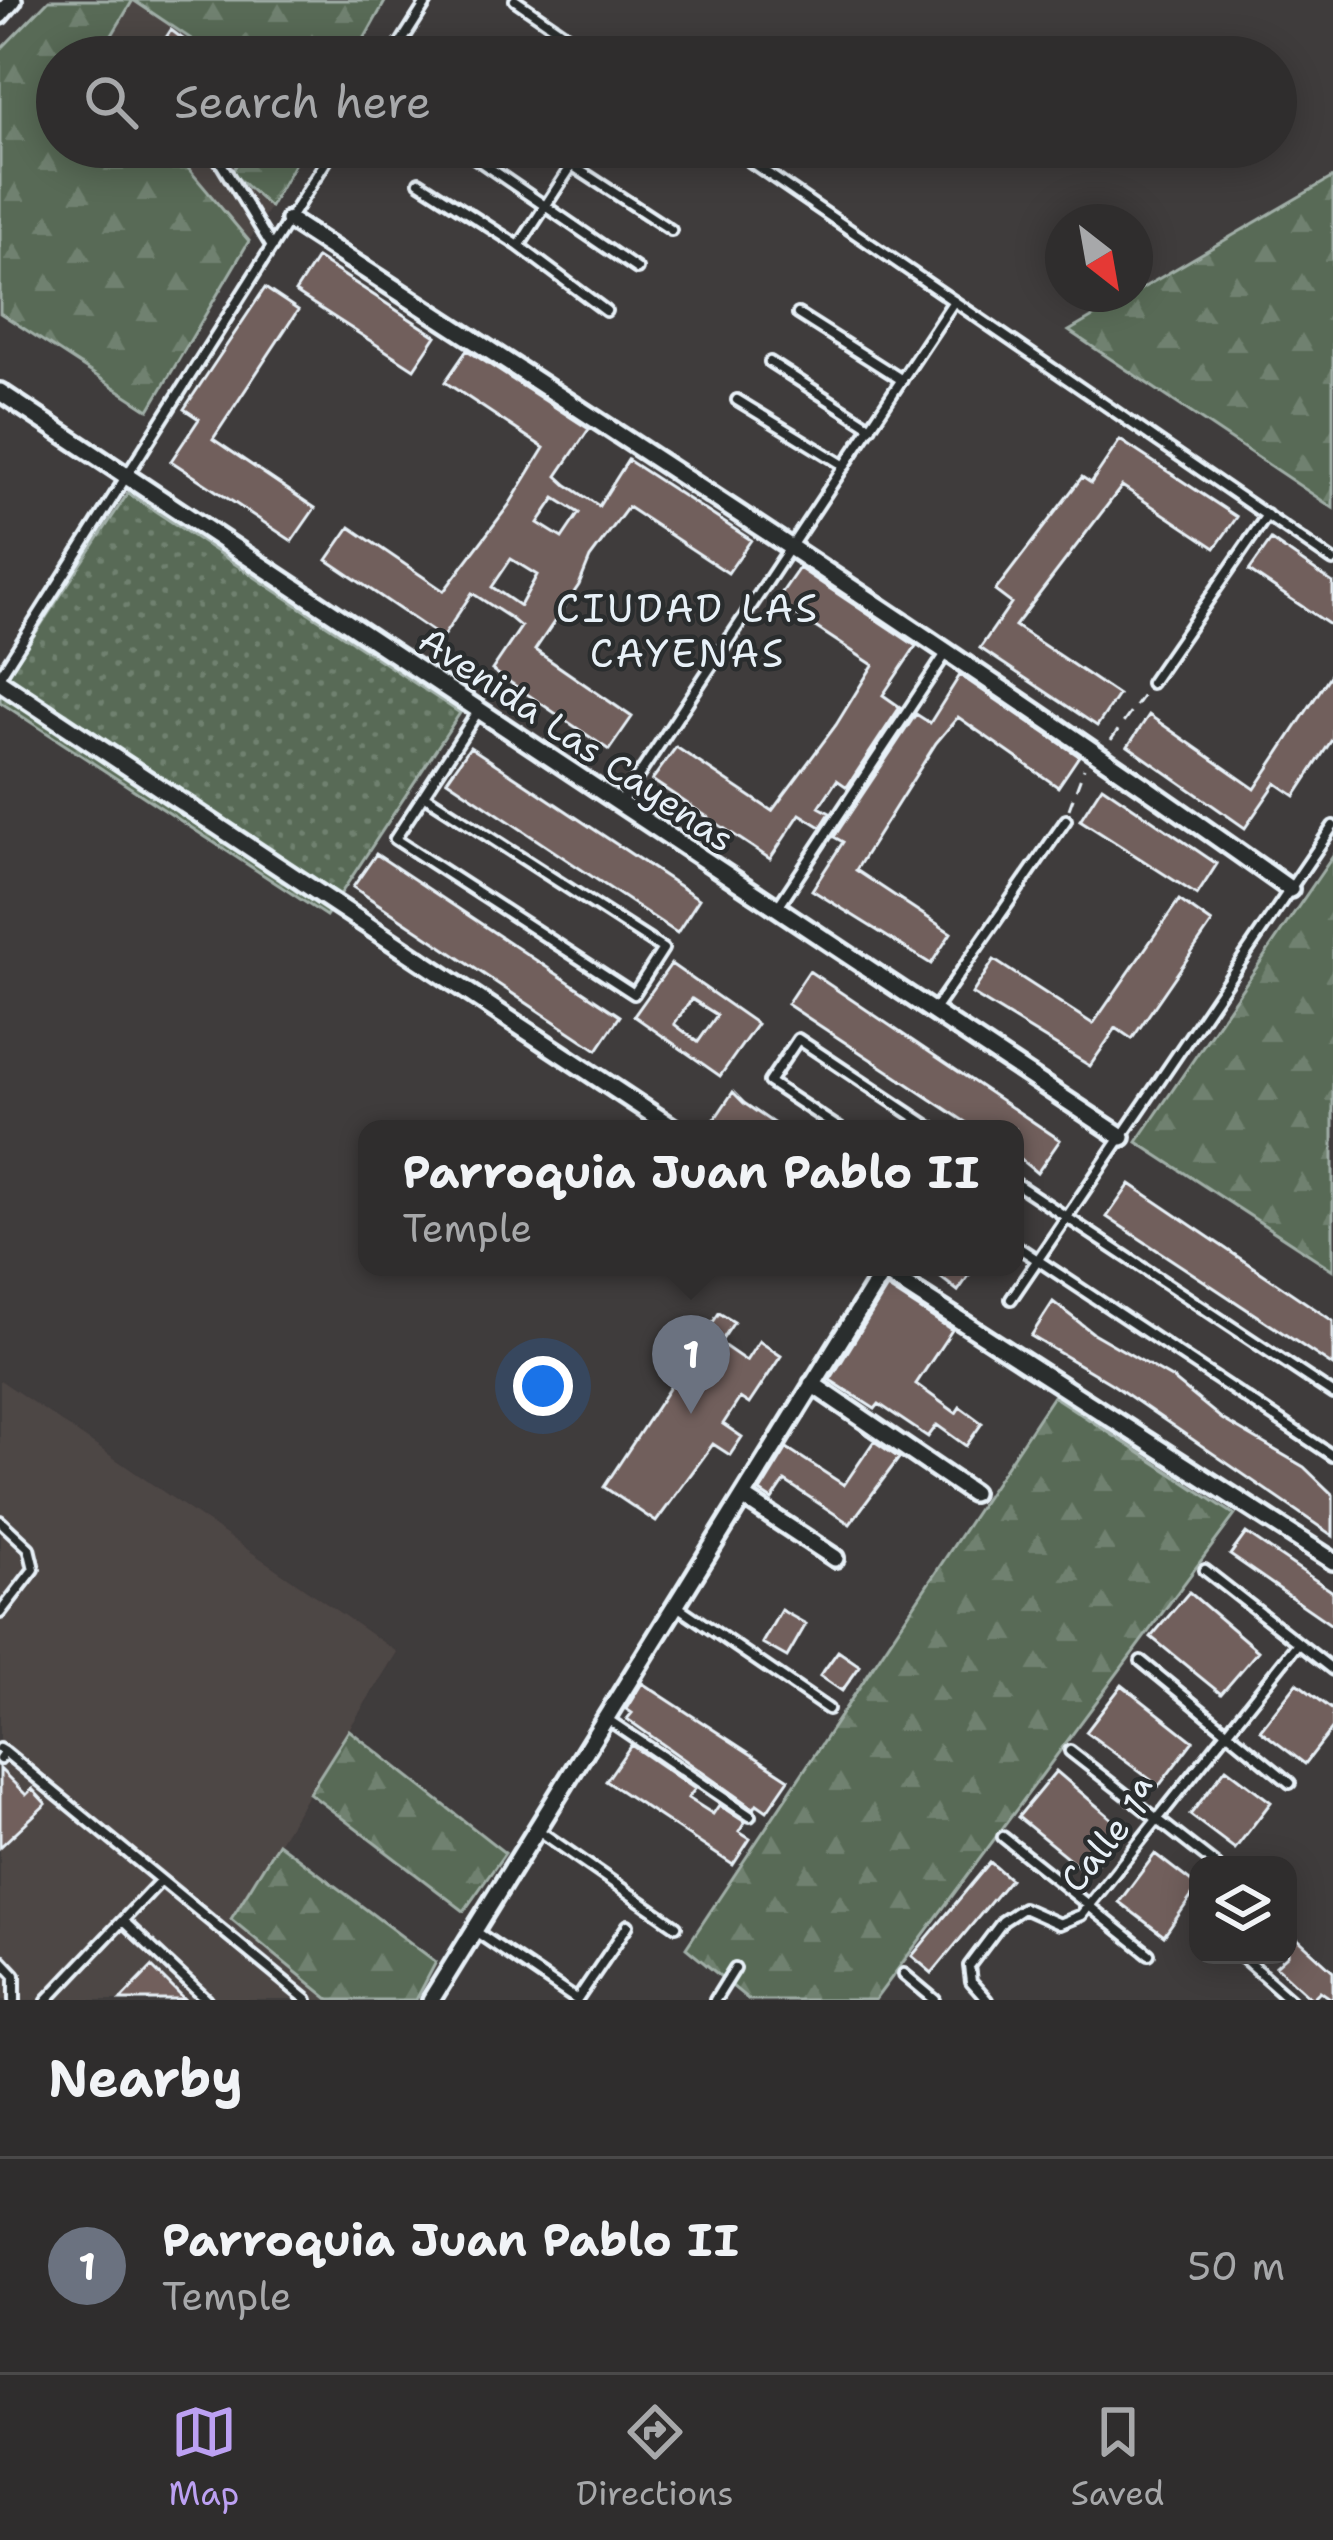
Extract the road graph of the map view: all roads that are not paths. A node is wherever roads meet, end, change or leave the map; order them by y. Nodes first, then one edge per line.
1 (13, 0) edge
2 (428, 0) edge
3 (515, 0) edge
4 (0, 15) edge
5 (405, 36) edge
6 (567, 36) edge
7 (224, 168) edge
8 (322, 168) edge
9 (490, 168) edge
10 (571, 168) edge
11 (575, 168) edge
12 (760, 168) edge
13 (419, 182) dead end
14 (546, 206) junction
15 (289, 220) junction
16 (671, 230) dead end
17 (519, 246) junction
18 (272, 247) junction
19 (638, 269) dead end
20 (954, 301) junction
21 (606, 311) dead end
22 (798, 314) dead end
23 (770, 362) dead end
24 (902, 380) junction
25 (0, 392) edge
26 (737, 400) dead end
27 (871, 427) junction
28 (845, 466) junction
29 (127, 476) junction
30 (1267, 515) junction
31 (792, 546) junction
32 (1333, 561) edge
33 (948, 650) junction
34 (0, 680) edge
35 (1151, 683) dead end
36 (479, 710) junction
37 (424, 795) junction
38 (620, 803) junction
39 (1066, 820) dead end
40 (1333, 826) edge
41 (1290, 889) junction
42 (777, 908) junction
43 (933, 1012) junction
44 (661, 1120) edge
45 (826, 1120) edge
46 (920, 1120) edge
47 (1122, 1137) junction
48 (1024, 1189) edge
49 (1066, 1217) junction
50 (1024, 1251) edge
51 (1038, 1260) junction
52 (876, 1276) edge
53 (891, 1276) edge
54 (1011, 1299) dead end
55 (812, 1384) junction
56 (1333, 1394) edge
57 (1333, 1456) edge
58 (972, 1493) dead end
59 (743, 1497) junction
60 (0, 1521) edge
61 (835, 1558) dead end
62 (1333, 1561) edge
63 (1205, 1570) dead end
64 (675, 1606) junction
65 (0, 1613) edge
66 (1298, 1643) junction
67 (1141, 1661) dead end
68 (1333, 1670) edge
69 (827, 1708) dead end
70 (605, 1718) junction
71 (1227, 1732) junction
72 (1070, 1751) dead end
73 (2, 1753) edge
74 (1290, 1783) dead end
75 (749, 1816) dead end
76 (1157, 1820) junction
77 (537, 1829) junction
78 (1003, 1837) dead end
79 (1204, 1856) edge
80 (161, 1880) junction
81 (1090, 1905) junction
82 (123, 1921) junction
83 (628, 1925) dead end
84 (676, 1926) dead end
85 (474, 1930) junction
86 (1149, 1954) dead end
87 (0, 1959) edge
88 (1250, 1964) edge
89 (735, 1968) dead end
90 (904, 1974) dead end
91 (15, 2000) edge
92 (47, 2000) edge
93 (208, 2000) edge
94 (308, 2000) edge
95 (431, 2000) edge
96 (577, 2000) edge
97 (715, 2000) edge
98 (935, 2000) edge
99 (987, 2000) edge
100 (1291, 2000) edge

1 - 4 street
2 - 5 lane
3 - 6 lane
7 - 18 lane
8 - 15 lane
9 - 14 lane
10 - 14 lane
11 - 16 lane
12 - 20 lane
13 - 17 lane
14 - 17 lane
14 - 19 lane
15 - 18 lane
15 - 31 street
17 - 21 lane
18 - 29 lane
20 - 24 lane
20 - 30 lane
22 - 24 lane
23 - 27 lane
24 - 27 lane
25 - 29 street, Avenida Las Cayenas
26 - 28 lane
27 - 28 lane
28 - 31 lane
29 - 34 lane
29 - 36 street, Avenida Las Cayenas
30 - 32 lane
30 - 35 lane
31 - 33 street
31 - 38 lane
33 - 41 street
33 - 42 lane
34 - 44 street
36 - 37 lane
36 - 38 street, Avenida Las Cayenas
37 - 37 lane
38 - 42 street, Avenida Las Cayenas
39 - 43 lane
40 - 41 lane
41 - 47 lane
42 - 43 street, Avenida Las Cayenas
43 - 47 street, Avenida Las Cayenas
45 - 46 lane
47 - 49 lane
48 - 49 lane
49 - 51 lane
49 - 56 lane
50 - 51 lane
51 - 54 lane
51 - 57 lane
52 - 55 street
53 - 62 street
55 - 58 street
55 - 59 street
59 - 61 street
59 - 64 street
60 - 65 lane
63 - 66 lane
64 - 69 lane
64 - 70 street
66 - 68 lane
66 - 71 lane, Calle 1ª
67 - 71 lane
70 - 75 lane
70 - 77 street
71 - 74 lane
71 - 76 lane, Calle 1ª
72 - 76 lane
73 - 80 lane
76 - 79 lane
76 - 81 lane, Calle 1ª
77 - 84 lane
77 - 85 street
78 - 81 lane
80 - 82 lane
80 - 94 lane
81 - 86 lane
81 - 99 lane, Calle 1ª
82 - 92 lane
82 - 93 lane
83 - 96 lane
85 - 95 street
85 - 96 lane
87 - 91 lane
88 - 100 lane
89 - 97 lane
90 - 98 lane

